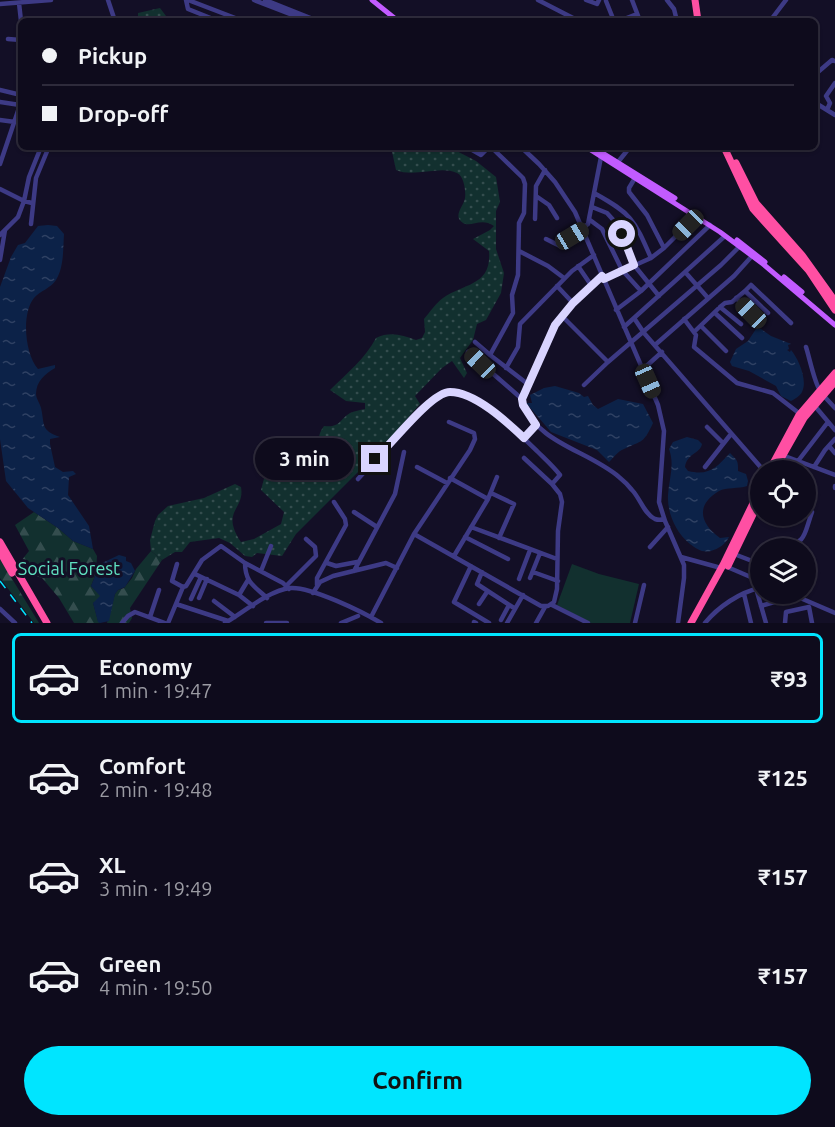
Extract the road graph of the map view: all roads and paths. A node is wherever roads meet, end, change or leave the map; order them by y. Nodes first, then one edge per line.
1 (51, 0) edge
2 (108, 0) edge
3 (187, 0) edge
4 (254, 0) edge
5 (265, 0) edge
6 (372, 0) edge
7 (538, 0) edge
8 (586, 0) edge
9 (632, 0) edge
10 (667, 0) edge
11 (693, 0) edge
12 (786, 0) edge
13 (608, 1) edge
14 (9, 2) edge
15 (598, 2) edge
16 (19, 3) junction
17 (0, 4) edge
18 (637, 14) junction
19 (21, 18) edge
20 (114, 18) edge
21 (210, 18) edge
22 (235, 18) edge
23 (300, 18) edge
24 (310, 18) edge
25 (394, 18) edge
26 (573, 18) edge
27 (615, 18) edge
28 (625, 18) edge
29 (639, 18) edge
30 (676, 18) edge
31 (697, 18) edge
32 (772, 18) edge
33 (8, 39) dead end
34 (18, 40) edge
35 (835, 62) edge
36 (818, 72) edge
37 (835, 83) edge
38 (0, 90) edge
39 (18, 94) edge
40 (834, 96) edge
41 (829, 100) junction
42 (0, 102) edge
43 (18, 103) edge
44 (818, 104) edge
45 (827, 110) junction
46 (835, 115) edge
47 (18, 118) edge
48 (0, 120) edge
49 (15, 122) junction
50 (0, 142) edge
51 (8, 143) junction
52 (40, 150) edge
53 (48, 150) edge
54 (473, 150) edge
55 (486, 150) edge
56 (493, 150) edge
57 (524, 150) edge
58 (590, 150) edge
59 (598, 150) edge
60 (628, 150) edge
61 (725, 150) edge
62 (730, 150) edge
63 (601, 157) junction
64 (618, 162) junction
65 (0, 164) edge
66 (545, 170) junction
67 (635, 178) junction
68 (0, 189) edge
69 (594, 194) junction
70 (536, 196) junction
71 (24, 201) junction
72 (32, 203) junction
73 (592, 207) junction
74 (696, 216) junction
75 (557, 218) dead end
76 (535, 219) dead end
77 (590, 220) junction
78 (31, 224) dead end
79 (710, 225) junction
80 (583, 229) junction
81 (5, 230) junction
82 (0, 235) edge
83 (725, 236) junction
84 (546, 238) dead end
85 (740, 246) junction
86 (664, 249) junction
87 (519, 251) junction
88 (594, 255) junction
89 (752, 256) junction
90 (651, 258) junction
91 (0, 260) edge
92 (634, 265) junction
93 (578, 266) junction
94 (622, 270) junction
95 (686, 273) junction
96 (564, 278) junction
97 (603, 278) junction
98 (649, 284) junction
99 (591, 285) junction
100 (557, 286) junction
101 (697, 286) junction
102 (641, 291) junction
103 (745, 291) junction
104 (659, 296) junction
105 (708, 298) junction
106 (736, 298) junction
107 (835, 300) edge
108 (573, 303) junction
109 (720, 307) junction
110 (616, 310) junction
111 (715, 313) junction
112 (751, 313) dead end
113 (768, 313) dead end
114 (562, 315) junction
115 (833, 317) edge
116 (634, 318) junction
117 (684, 319) junction
118 (791, 322) dead end
119 (741, 324) dead end
120 (701, 326) junction
121 (624, 327) junction
122 (694, 332) junction
123 (644, 333) junction
124 (742, 338) dead end
125 (475, 342) dead end
126 (631, 344) junction
127 (655, 345) junction
128 (806, 347) dead end
129 (726, 351) dead end
130 (468, 352) dead end
131 (662, 352) junction
132 (490, 356) junction
133 (608, 362) junction
134 (506, 368) junction
135 (642, 369) junction
136 (835, 373) edge
137 (835, 382) edge
138 (529, 385) junction
139 (584, 385) dead end
140 (821, 393) junction
141 (522, 399) junction
142 (814, 405) junction
143 (835, 408) edge
144 (800, 414) junction
145 (449, 422) dead end
146 (828, 422) junction
147 (536, 425) junction
148 (707, 427) dead end
149 (835, 430) edge
150 (731, 434) junction
151 (524, 438) junction
152 (835, 439) edge
153 (723, 443) junction
154 (828, 446) junction
155 (404, 452) dead end
156 (835, 453) edge
157 (782, 455) junction
158 (524, 458) dead end
159 (754, 460) edge
160 (775, 460) edge
161 (780, 460) edge
162 (795, 460) edge
163 (799, 460) edge
164 (816, 464) edge
165 (417, 467) dead end
166 (705, 467) dead end
167 (816, 468) edge
168 (835, 475) edge
169 (497, 477) dead end
170 (450, 478) junction
171 (358, 479) dead end
172 (447, 483) junction
173 (552, 484) junction
174 (491, 493) junction
175 (488, 499) junction
176 (334, 502) dead end
177 (750, 511) edge
178 (354, 512) dead end
179 (664, 519) junction
180 (750, 521) edge
181 (377, 527) junction
182 (471, 527) junction
183 (668, 527) junction
184 (414, 534) junction
185 (465, 537) junction
186 (499, 538) junction
187 (306, 539) dead end
188 (0, 542) edge
189 (271, 546) dead end
190 (650, 547) dead end
191 (530, 550) junction
192 (540, 553) junction
193 (1, 554) edge
194 (734, 554) junction
195 (454, 556) junction
196 (681, 557) junction
197 (508, 558) dead end
198 (557, 559) junction
199 (750, 559) edge
200 (357, 562) junction
201 (245, 563) junction
202 (327, 563) junction
203 (177, 564) dead end
204 (471, 566) junction
205 (724, 567) junction
206 (398, 568) junction
207 (261, 571) junction
208 (354, 571) junction
209 (482, 572) junction
210 (532, 572) junction
211 (195, 574) junction
212 (750, 577) edge
213 (204, 578) junction
214 (530, 578) dead end
215 (519, 579) dead end
216 (248, 580) junction
217 (558, 581) junction
218 (317, 585) junction
219 (644, 585) dead end
220 (183, 586) junction
221 (288, 587) junction
222 (159, 590) dead end
223 (487, 591) junction
224 (750, 592) edge
225 (313, 593) junction
226 (744, 594) junction
227 (523, 595) junction
228 (239, 596) junction
229 (199, 598) dead end
230 (267, 598) junction
231 (191, 599) dead end
232 (214, 601) dead end
233 (176, 604) junction
234 (479, 604) dead end
235 (767, 604) edge
236 (808, 604) junction
237 (552, 605) junction
238 (253, 606) junction
239 (761, 606) joint
240 (511, 607) junction
241 (545, 607) junction
242 (0, 611) edge
243 (835, 613) edge
244 (359, 614) junction
245 (150, 617) junction
246 (235, 617) junction
247 (370, 617) junction
248 (501, 620) dead end
249 (578, 620) edge
250 (765, 621) edge
251 (226, 622) edge
252 (12, 623) edge
253 (42, 623) edge
254 (47, 623) edge
255 (122, 623) edge
256 (167, 623) edge
257 (266, 623) edge
258 (287, 623) edge
259 (341, 623) edge
260 (353, 623) edge
261 (381, 623) edge
262 (489, 623) edge
263 (507, 623) edge
264 (536, 623) edge
265 (573, 623) edge
266 (588, 623) edge
267 (635, 623) edge
268 (678, 623) edge
269 (691, 623) edge
270 (696, 623) edge
271 (705, 623) edge
272 (752, 623) edge
273 (785, 623) edge
274 (812, 623) edge

1 - 16 street
2 - 20 street
3 - 21 street
3 - 22 street
4 - 23 street
5 - 24 street
6 - 25 main road
7 - 26 street
8 - 15 street
9 - 18 street
10 - 30 street
11 - 31 highway
12 - 32 street
13 - 15 street
13 - 27 street
14 - 16 street
14 - 17 street
16 - 19 street
18 - 28 street
18 - 29 street
33 - 34 street
35 - 36 street
37 - 41 street
38 - 39 street
40 - 41 street
41 - 45 street
42 - 43 street
44 - 45 street
45 - 46 street
47 - 49 street
48 - 49 street
49 - 51 street
50 - 51 street
51 - 65 street
52 - 71 street
53 - 72 street
54 - 55 street
56 - 87 street
57 - 66 street
58 - 63 main road
59 - 64 main road
60 - 64 street
61 - 115 highway
62 - 107 highway
63 - 67 main road
63 - 69 street
64 - 115 main road
66 - 70 street
66 - 80 street
67 - 74 main road
67 - 86 street
68 - 71 street
69 - 73 street
69 - 90 street
70 - 75 street
70 - 76 street
71 - 72 street
71 - 81 street
72 - 78 street
73 - 77 street
73 - 92 street
74 - 79 main road
74 - 86 street
77 - 80 street
77 - 94 street
79 - 83 main road
79 - 98 street
80 - 84 street
80 - 88 street
81 - 82 street
81 - 91 street
83 - 85 main road
83 - 95 street
85 - 89 main road
85 - 101 street
86 - 90 street
87 - 96 street
87 - 132 street
88 - 93 street
88 - 97 street
89 - 105 street
89 - 115 main road
90 - 92 street
92 - 94 street
92 - 98 street
93 - 96 street
93 - 99 street
94 - 97 street
94 - 102 street
95 - 101 street
95 - 104 street
96 - 100 street
97 - 99 street
97 - 110 street
98 - 102 street
98 - 104 street
99 - 108 street
100 - 108 street
100 - 134 street
101 - 105 street
101 - 123 street
102 - 110 street
103 - 106 street
103 - 113 street
103 - 118 street
104 - 116 street
105 - 117 street
106 - 109 street
106 - 112 street
108 - 114 street
109 - 111 street
109 - 119 street
110 - 121 street
111 - 120 street
111 - 124 street
114 - 133 street
114 - 138 street
116 - 121 street
116 - 123 street
117 - 122 street
117 - 127 street
120 - 122 street
120 - 129 street
121 - 126 street
122 - 144 street
123 - 126 street
123 - 127 street
125 - 132 street
126 - 133 street
126 - 135 street
127 - 131 street
128 - 140 street
130 - 141 street
131 - 135 street
131 - 150 street
132 - 134 street
133 - 139 street
134 - 138 street
135 - 179 street
136 - 140 highway
137 - 140 highway
138 - 141 street
140 - 142 highway
140 - 143 street
140 - 144 highway
141 - 147 street
142 - 146 street
142 - 157 highway
144 - 160 highway
145 - 170 street
146 - 149 street
146 - 163 street
147 - 151 street
147 - 179 street
148 - 153 street
150 - 153 street
150 - 159 street
151 - 171 street
151 - 173 street
152 - 154 street
153 - 166 street
154 - 156 street
154 - 164 street
155 - 181 street
157 - 161 highway
157 - 162 street
158 - 173 street
165 - 172 street
167 - 168 street
169 - 174 street
170 - 172 street
170 - 175 street
172 - 184 street
173 - 198 street
174 - 175 street
174 - 186 street
175 - 182 street
176 - 202 street
177 - 205 highway
178 - 181 street
179 - 183 street
180 - 194 highway
181 - 200 street
182 - 185 street
182 - 186 street
183 - 190 street
183 - 196 street
184 - 195 street
184 - 206 street
185 - 195 street
185 - 197 street
186 - 191 street
187 - 221 street
188 - 254 highway
189 - 207 street
191 - 192 street
191 - 215 street
192 - 198 street
192 - 210 street
193 - 253 highway
194 - 199 street
194 - 205 highway
195 - 204 street
196 - 205 street
196 - 268 street
198 - 217 street
200 - 202 street
200 - 208 street
201 - 207 street
201 - 211 street
201 - 216 street
202 - 218 street
203 - 220 street
204 - 209 street
204 - 262 street
205 - 212 street
205 - 269 highway
205 - 270 highway
206 - 208 street
206 - 247 street
207 - 221 street
208 - 218 street
209 - 223 street
209 - 227 street
210 - 214 street
210 - 217 street
211 - 213 street
211 - 220 street
213 - 228 street
213 - 229 street
213 - 231 street
216 - 228 street
216 - 230 street
217 - 237 street
218 - 225 street
219 - 267 street
220 - 233 street
221 - 225 street
221 - 230 street
222 - 245 street
223 - 234 street
223 - 240 street
224 - 226 street
225 - 244 street
226 - 271 street
226 - 272 street
227 - 240 street
227 - 241 street
228 - 238 street
230 - 238 street
232 - 246 street
233 - 251 street
233 - 256 street
235 - 239 street
236 - 243 street
236 - 273 street
236 - 274 street
237 - 241 street
237 - 249 street
238 - 246 street
239 - 250 street
240 - 248 street
240 - 263 street
241 - 264 street
242 - 252 street
244 - 247 street
244 - 259 street
244 - 260 street
245 - 255 street
245 - 256 street
246 - 251 street
247 - 261 street
249 - 265 street
249 - 266 street
250 - 272 street
257 - 258 street

